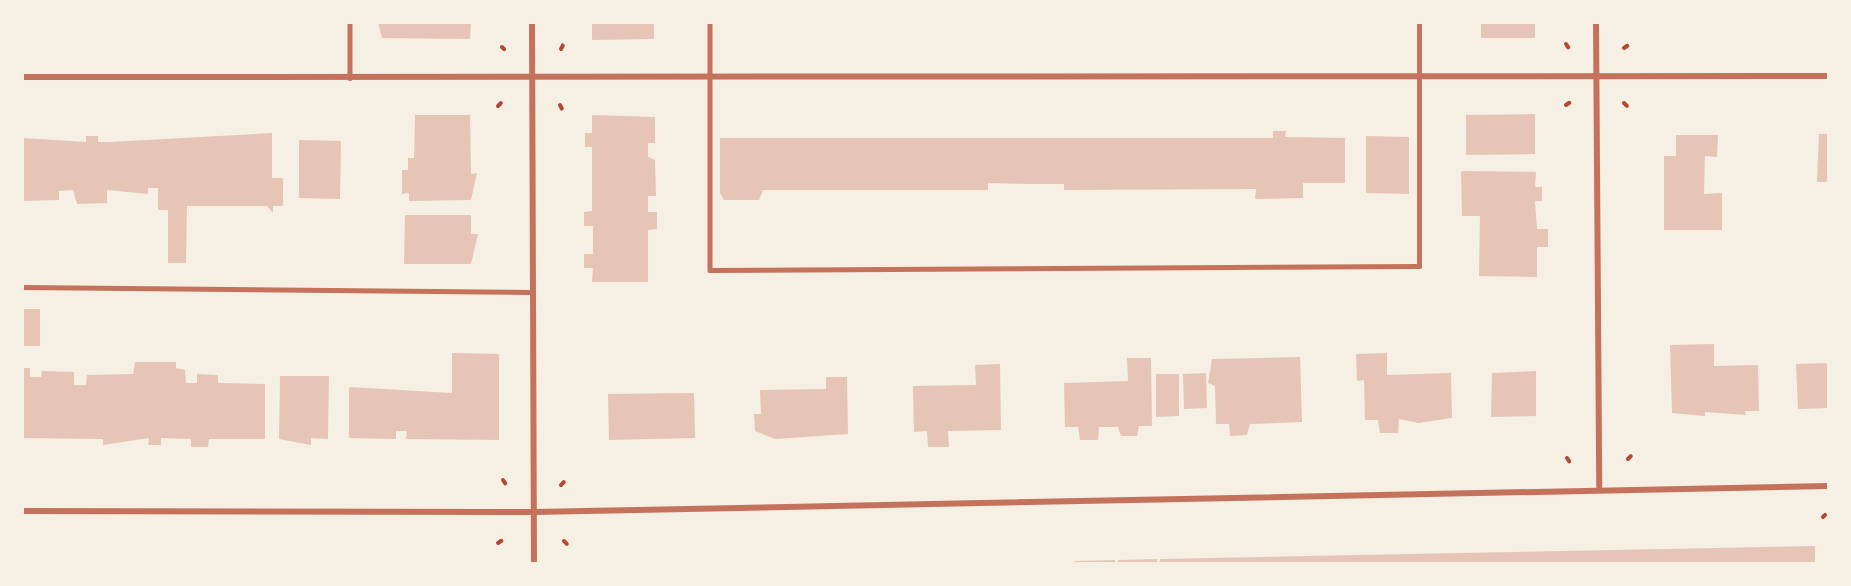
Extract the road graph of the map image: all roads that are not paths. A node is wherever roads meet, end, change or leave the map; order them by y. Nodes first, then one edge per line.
1 (350, 22) edge
2 (532, 22) edge
3 (711, 22) edge
4 (1419, 22) edge
5 (1596, 22) edge
6 (1419, 75) junction
7 (1596, 75) junction
8 (1828, 76) edge
9 (22, 77) edge
10 (711, 77) junction
11 (350, 78) junction
12 (532, 78) junction
13 (22, 287) edge
14 (531, 292) junction
15 (1599, 486) junction
16 (1828, 486) edge
17 (22, 511) edge
18 (534, 512) junction
19 (534, 564) edge

1 - 11 lane
2 - 12 street
3 - 10 lane
4 - 6 lane
5 - 7 street
6 - 7 street
6 - 10 street
6 - 10 lane
7 - 8 street
7 - 15 street
9 - 11 street
10 - 12 street
11 - 12 street
12 - 14 street
13 - 14 lane
14 - 18 street
15 - 16 street
15 - 18 street
17 - 18 street
18 - 19 street

